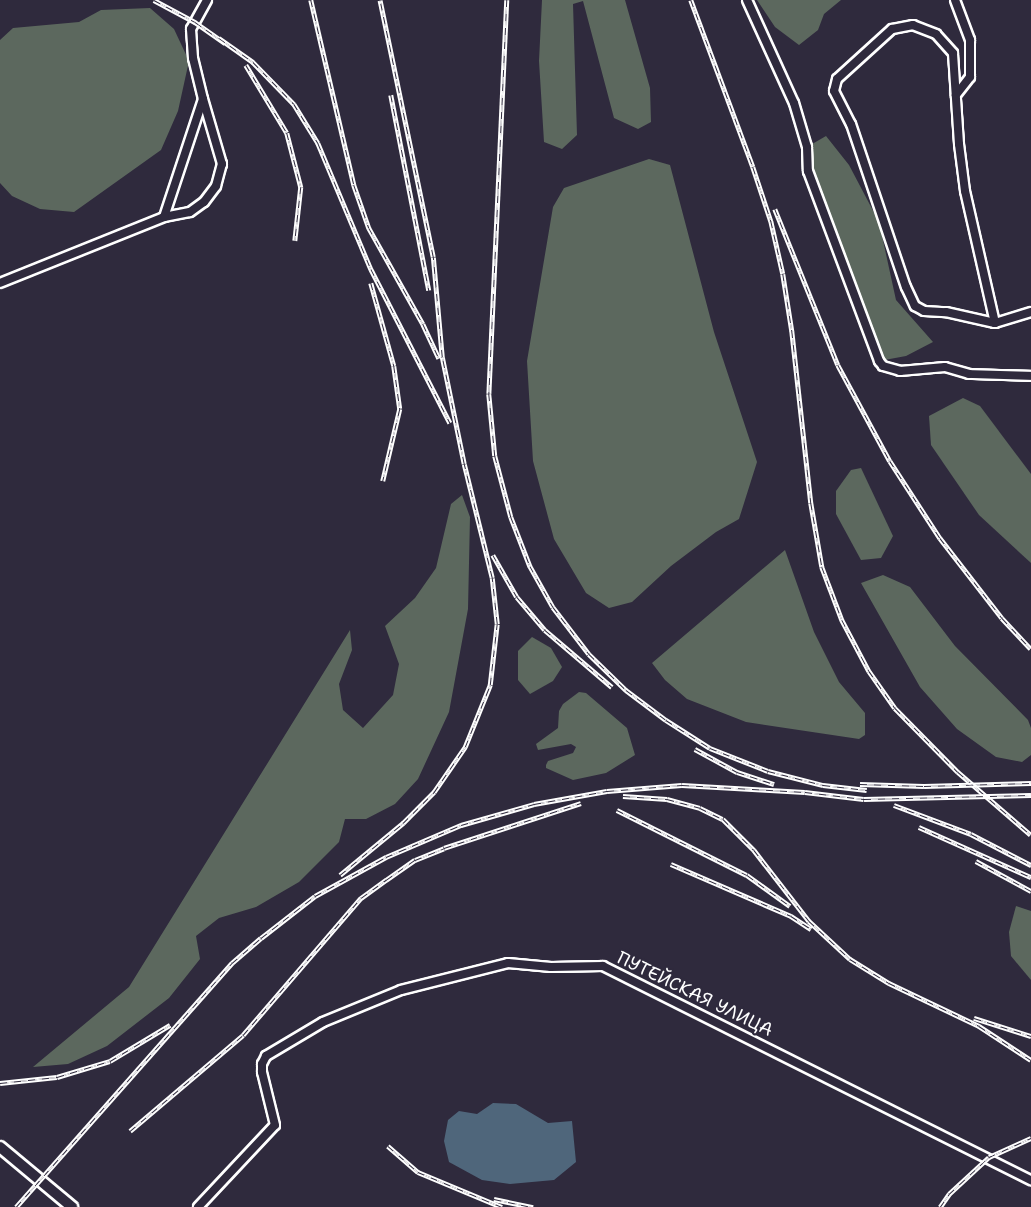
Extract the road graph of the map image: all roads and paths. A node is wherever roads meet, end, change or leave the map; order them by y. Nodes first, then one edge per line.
1 (207, 0) edge
2 (747, 0) edge
3 (955, 0) edge
4 (956, 95) junction
5 (203, 99) junction
6 (164, 217) junction
7 (0, 283) edge
8 (1031, 312) edge
9 (995, 323) junction
10 (1031, 376) edge
11 (0, 1147) edge
12 (1031, 1180) edge
13 (72, 1207) edge
14 (198, 1207) edge

1 - 5 street
2 - 10 street
3 - 4 street
4 - 9 street
4 - 9 street
5 - 6 street
5 - 6 street
6 - 7 street
8 - 9 street
11 - 13 street
12 - 14 street, ПУТЕЙСКАЯ УЛИЦА

